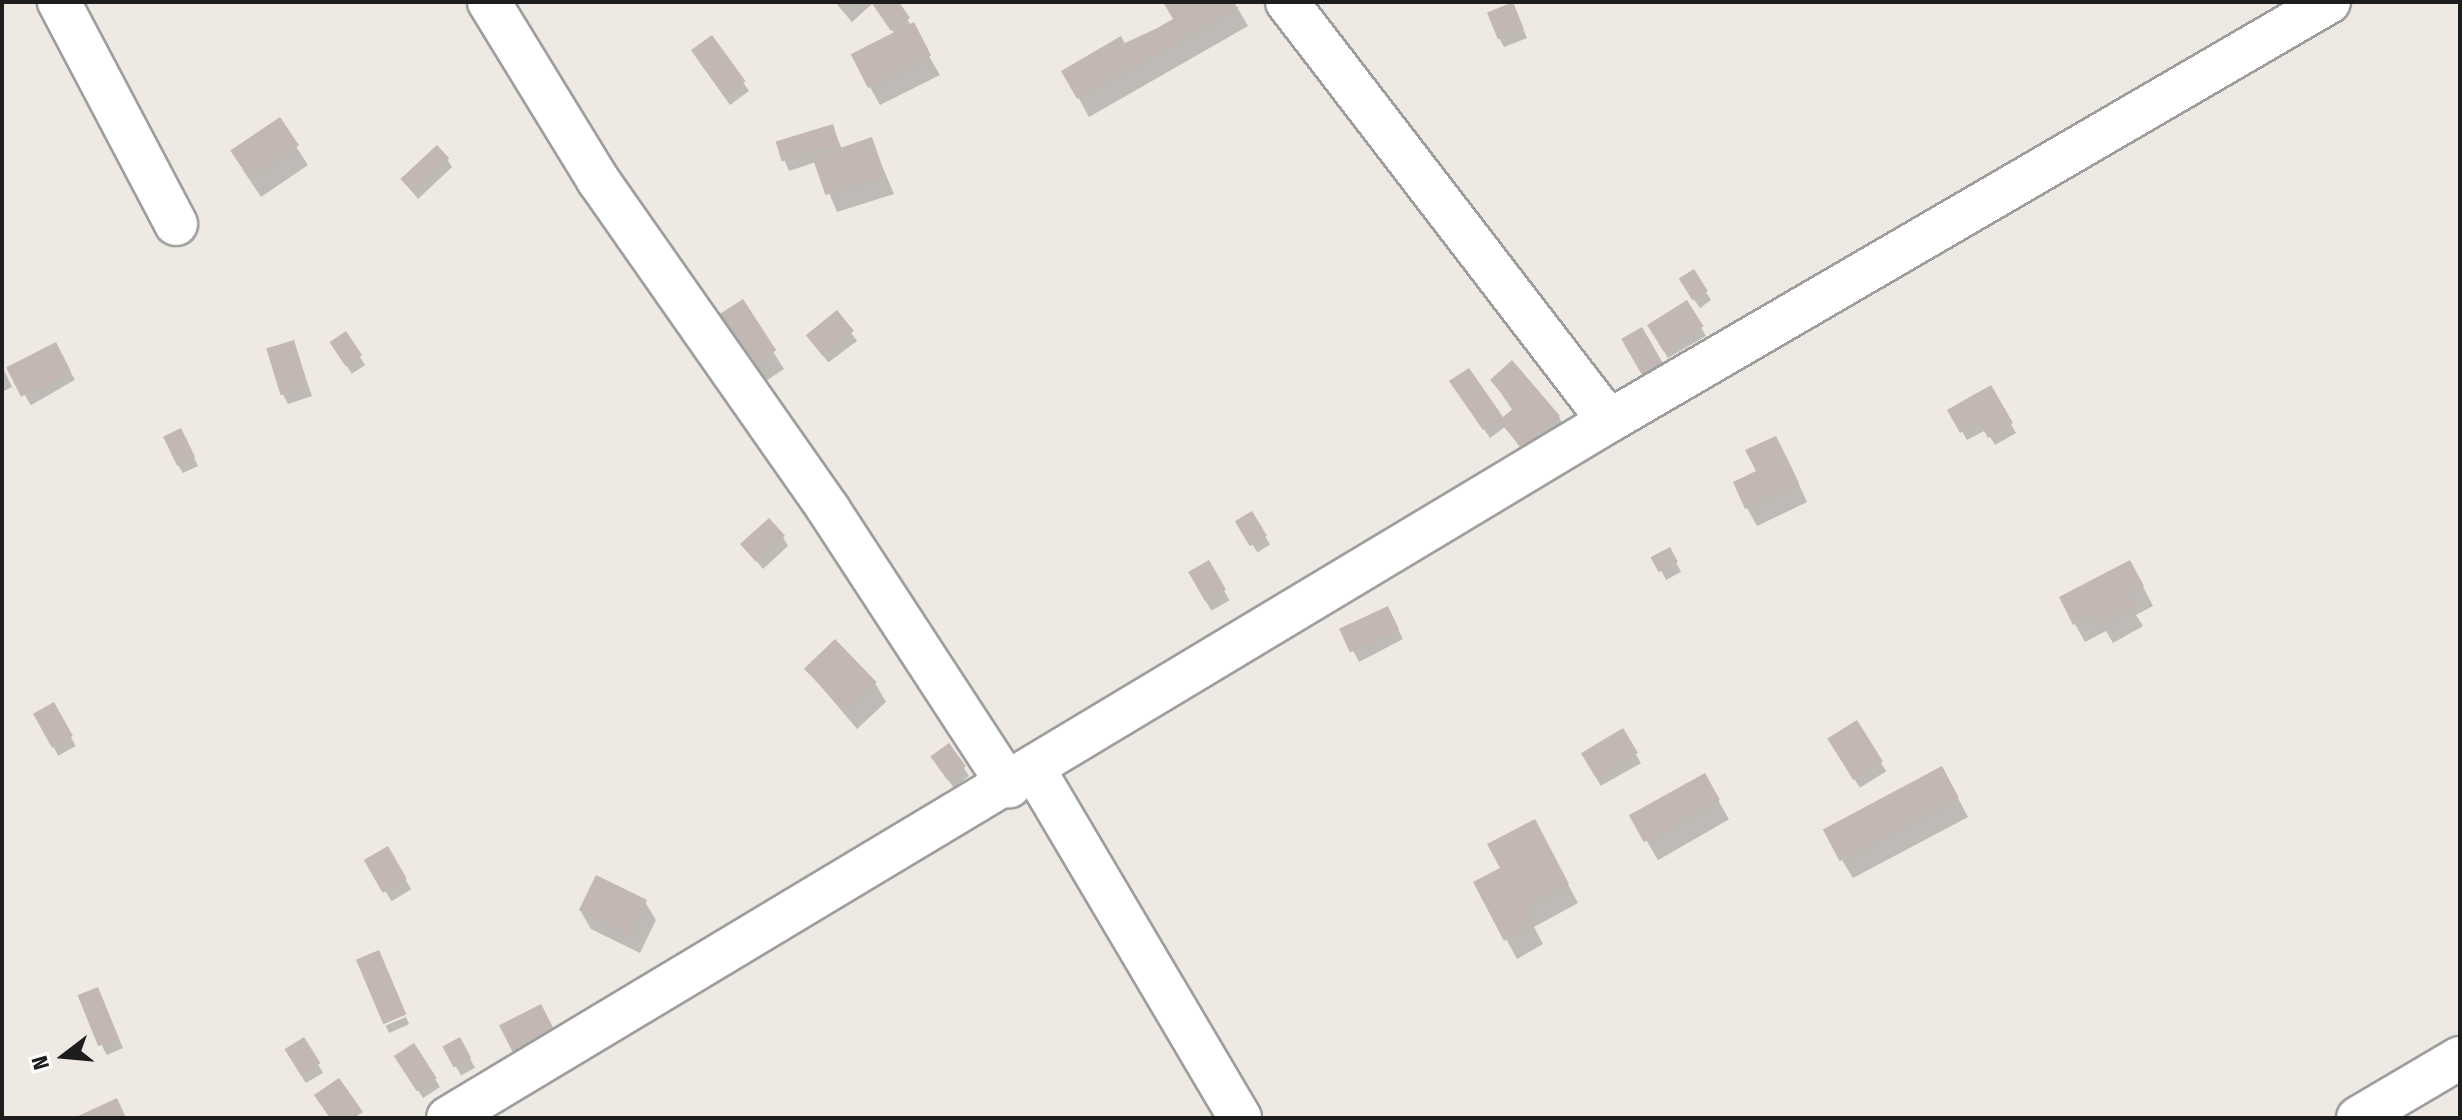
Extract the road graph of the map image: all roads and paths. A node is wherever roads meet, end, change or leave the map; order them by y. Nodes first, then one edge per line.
1 (59, 2) edge
2 (489, 2) edge
3 (1287, 2) edge
4 (2329, 2) edge
5 (176, 224) dead end
6 (1609, 421) junction
7 (1022, 779) junction
8 (2460, 1058) edge
9 (448, 1118) edge
10 (1240, 1118) edge
11 (2358, 1118) edge

1 - 5 street
2 - 7 street
3 - 6 street
4 - 6 street
6 - 7 street
7 - 9 street
7 - 10 street
8 - 11 street

